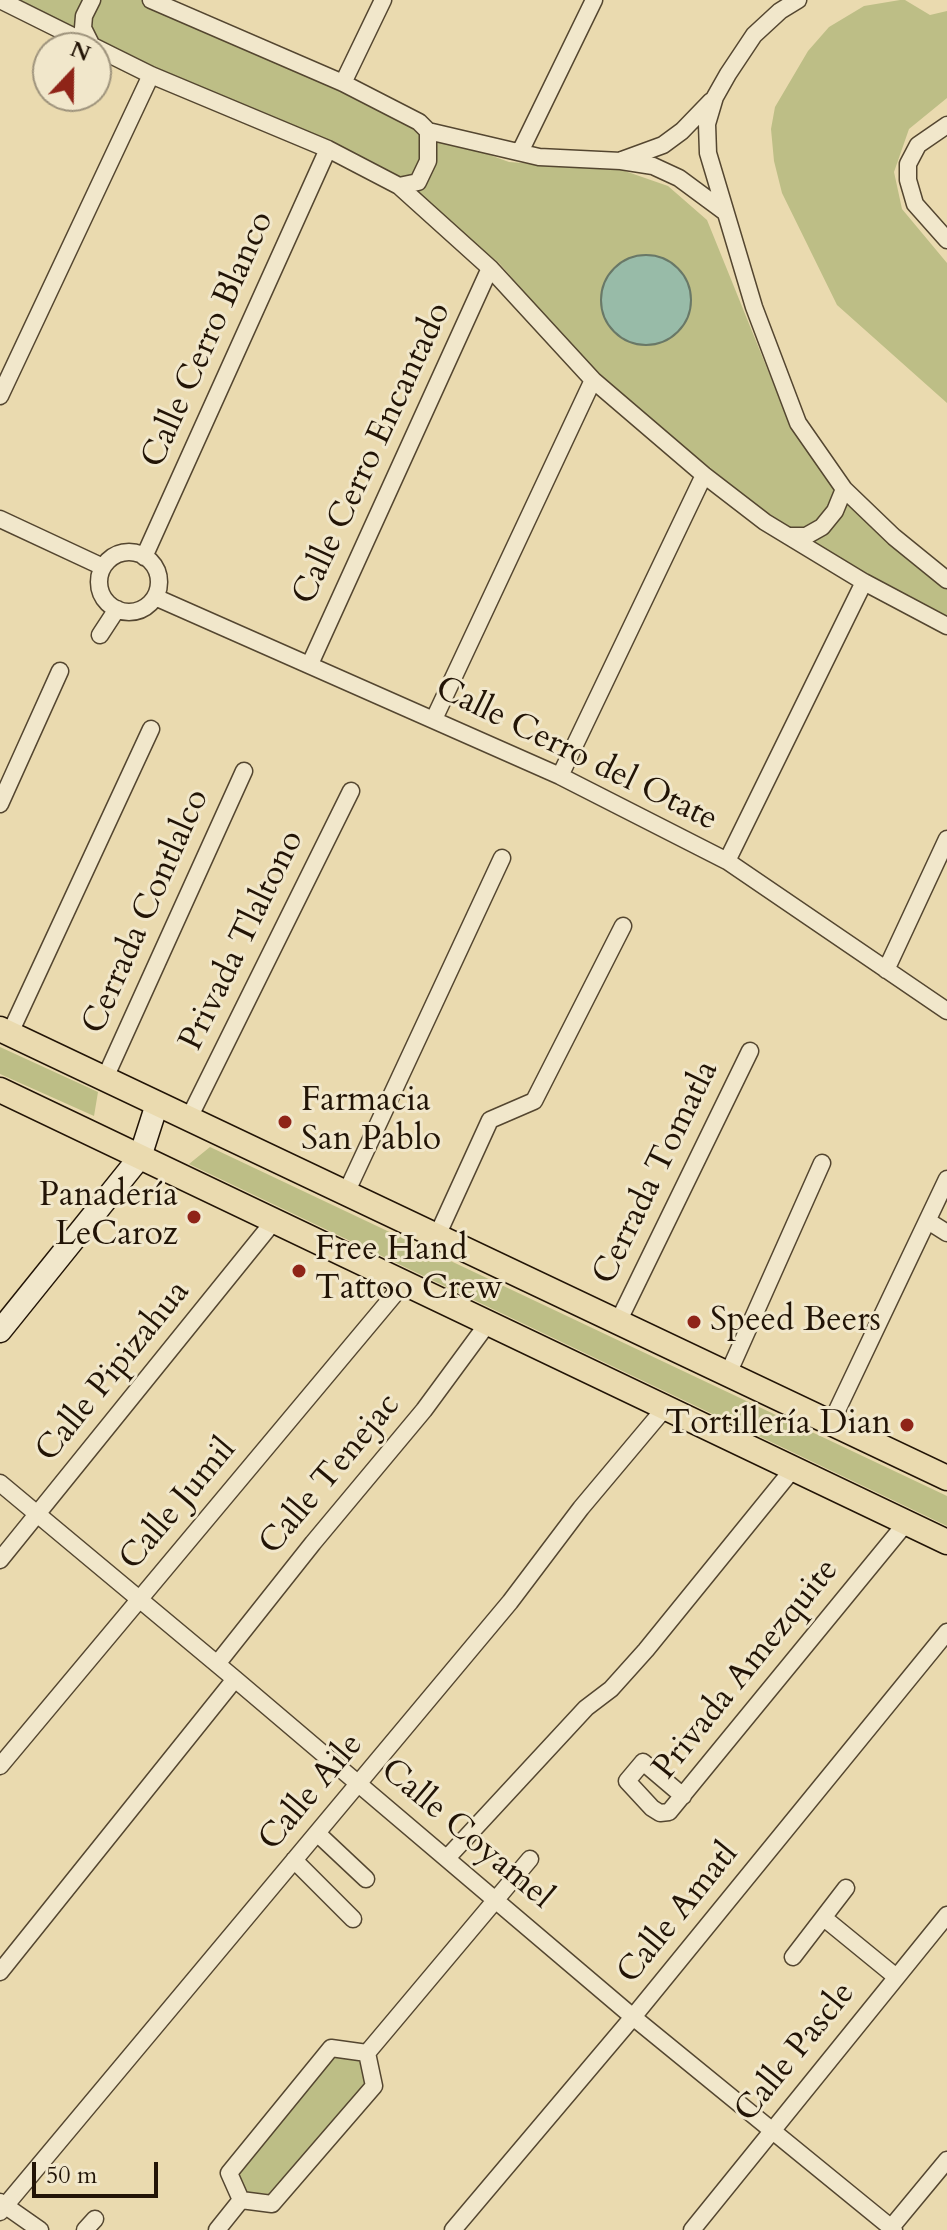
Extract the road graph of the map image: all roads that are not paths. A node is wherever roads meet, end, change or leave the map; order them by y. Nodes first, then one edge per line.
1 (0, 0) edge
2 (90, 0) edge
3 (151, 0) edge
4 (383, 0) edge
5 (594, 0) edge
6 (798, 0) edge
7 (171, 3) edge
8 (55, 27) junction
9 (66, 32) edge
10 (85, 32) edge
11 (112, 55) edge
12 (151, 75) junction
13 (343, 83) junction
14 (715, 97) junction
15 (947, 125) edge
16 (428, 131) junction
17 (328, 149) junction
18 (520, 152) junction
19 (621, 161) junction
20 (399, 186) junction
21 (725, 212) junction
22 (947, 240) edge
23 (490, 268) junction
24 (593, 380) junction
25 (0, 396) edge
26 (704, 475) junction
27 (844, 489) junction
28 (0, 519) edge
29 (791, 536) junction
30 (144, 557) junction
31 (103, 567) junction
32 (947, 580) edge
33 (864, 582) junction
34 (155, 597) junction
35 (117, 609) junction
36 (947, 626) edge
37 (100, 635) dead end
38 (310, 664) junction
39 (60, 671) dead end
40 (434, 719) junction
41 (151, 729) dead end
42 (244, 771) dead end
43 (560, 776) junction
44 (351, 791) dead end
45 (0, 804) edge
46 (947, 839) edge
47 (502, 858) dead end
48 (727, 861) junction
49 (623, 926) dead end
50 (886, 970) junction
51 (947, 1011) edge
52 (5, 1031) edge
53 (750, 1051) dead end
54 (105, 1078) junction
55 (0, 1090) edge
56 (157, 1104) junction
57 (189, 1118) junction
58 (140, 1157) junction
59 (822, 1163) dead end
60 (947, 1179) edge
61 (346, 1193) junction
62 (274, 1221) junction
63 (928, 1221) junction
64 (947, 1233) edge
65 (437, 1236) junction
66 (404, 1283) junction
67 (618, 1322) junction
68 (488, 1323) junction
69 (0, 1331) edge
70 (728, 1374) junction
71 (665, 1408) junction
72 (831, 1423) junction
73 (793, 1469) junction
74 (947, 1478) edge
75 (0, 1483) edge
76 (38, 1515) junction
77 (906, 1523) junction
78 (947, 1542) edge
79 (0, 1560) edge
80 (138, 1599) junction
81 (947, 1632) edge
82 (217, 1664) junction
83 (235, 1679) junction
84 (0, 1766) edge
85 (359, 1783) junction
86 (683, 1796) junction
87 (317, 1833) junction
88 (447, 1858) junction
89 (530, 1859) dead end
90 (294, 1860) junction
91 (366, 1879) dead end
92 (846, 1888) dead end
93 (495, 1899) junction
94 (947, 1915) edge
95 (824, 1918) junction
96 (353, 1919) dead end
97 (793, 1957) dead end
98 (0, 1972) edge
99 (895, 1976) junction
100 (633, 2017) junction
101 (367, 2053) junction
102 (773, 2130) junction
103 (947, 2160) edge
104 (241, 2200) junction
105 (2, 2207) edge
106 (891, 2229) edge
107 (40, 2230) edge
108 (217, 2230) edge
109 (453, 2230) edge
110 (692, 2230) edge

1 - 8 street
2 - 8 street
2 - 10 street
3 - 7 street
4 - 13 street
5 - 18 street
6 - 14 street
7 - 13 street
8 - 9 street
11 - 12 street
12 - 17 street
12 - 25 street
13 - 16 street
14 - 19 street
14 - 21 street
15 - 22 street
16 - 18 street
16 - 20 street
17 - 20 street
17 - 30 street, Calle Cerro Blanco
18 - 19 street
19 - 21 street
20 - 23 street
21 - 27 street
23 - 24 street
23 - 38 street, Calle Cerro Encantado
24 - 26 street
24 - 40 street
26 - 29 street
26 - 43 street
27 - 29 street
27 - 32 street
28 - 31 street
29 - 33 street
30 - 31 street
30 - 34 street
31 - 35 street
33 - 36 street
33 - 48 street
34 - 35 street
34 - 38 street, Calle Cerro del Otate
35 - 37 street
38 - 40 street, Calle Cerro del Otate
39 - 45 street
40 - 43 street, Calle Cerro del Otate
41 - 52 street
42 - 54 street, Cerrada Contlalco
43 - 48 street, Calle Cerro del Otate
44 - 57 street, Privada Tlaltono
46 - 50 street
47 - 61 street
48 - 50 street, Calle Cerro del Otate
49 - 65 street
50 - 51 street, Calle Cerro del Otate
52 - 54 main road
53 - 67 street, Cerrada Tomatla
54 - 56 main road
55 - 58 main road
56 - 57 main road
56 - 58 street
57 - 61 main road
58 - 62 main road
58 - 69 street
59 - 70 street
60 - 63 street
61 - 65 main road
62 - 66 main road
62 - 76 street, Calle Pipizahua
63 - 64 street
63 - 72 street
65 - 67 main road
66 - 68 main road
66 - 80 street, Calle Jumil
67 - 70 main road
68 - 71 main road
68 - 82 street, Calle Tenejac
70 - 72 main road
71 - 73 main road
71 - 85 street, Calle Aile
72 - 74 main road
73 - 77 main road
73 - 88 street
75 - 76 street, Calle Coyamel
76 - 79 street, Calle Pipizahua
76 - 80 street, Calle Coyamel
77 - 78 main road
77 - 86 street, Privada Amezquite
80 - 82 street, Calle Coyamel
80 - 84 street, Calle Jumil
81 - 100 street, Calle Amatl
82 - 83 street, Calle Coyamel
83 - 85 street, Calle Coyamel
83 - 98 street
85 - 87 street, Calle Aile
85 - 88 street, Calle Coyamel
86 - 86 street, Privada Amezquite
87 - 90 street, Calle Aile
87 - 91 street
88 - 93 street, Calle Coyamel
89 - 93 street
90 - 96 street
90 - 105 street, Calle Aile
92 - 95 street
93 - 100 street, Calle Coyamel
93 - 101 street
94 - 99 street, Calle Pascle
95 - 97 street
95 - 99 street
99 - 102 street, Calle Pascle
100 - 102 street, Calle Coyamel
100 - 109 street, Calle Amatl
101 - 104 street
101 - 104 street
102 - 106 street, Calle Coyamel
102 - 110 street, Calle Pascle
103 - 106 street
104 - 108 street
105 - 107 street

